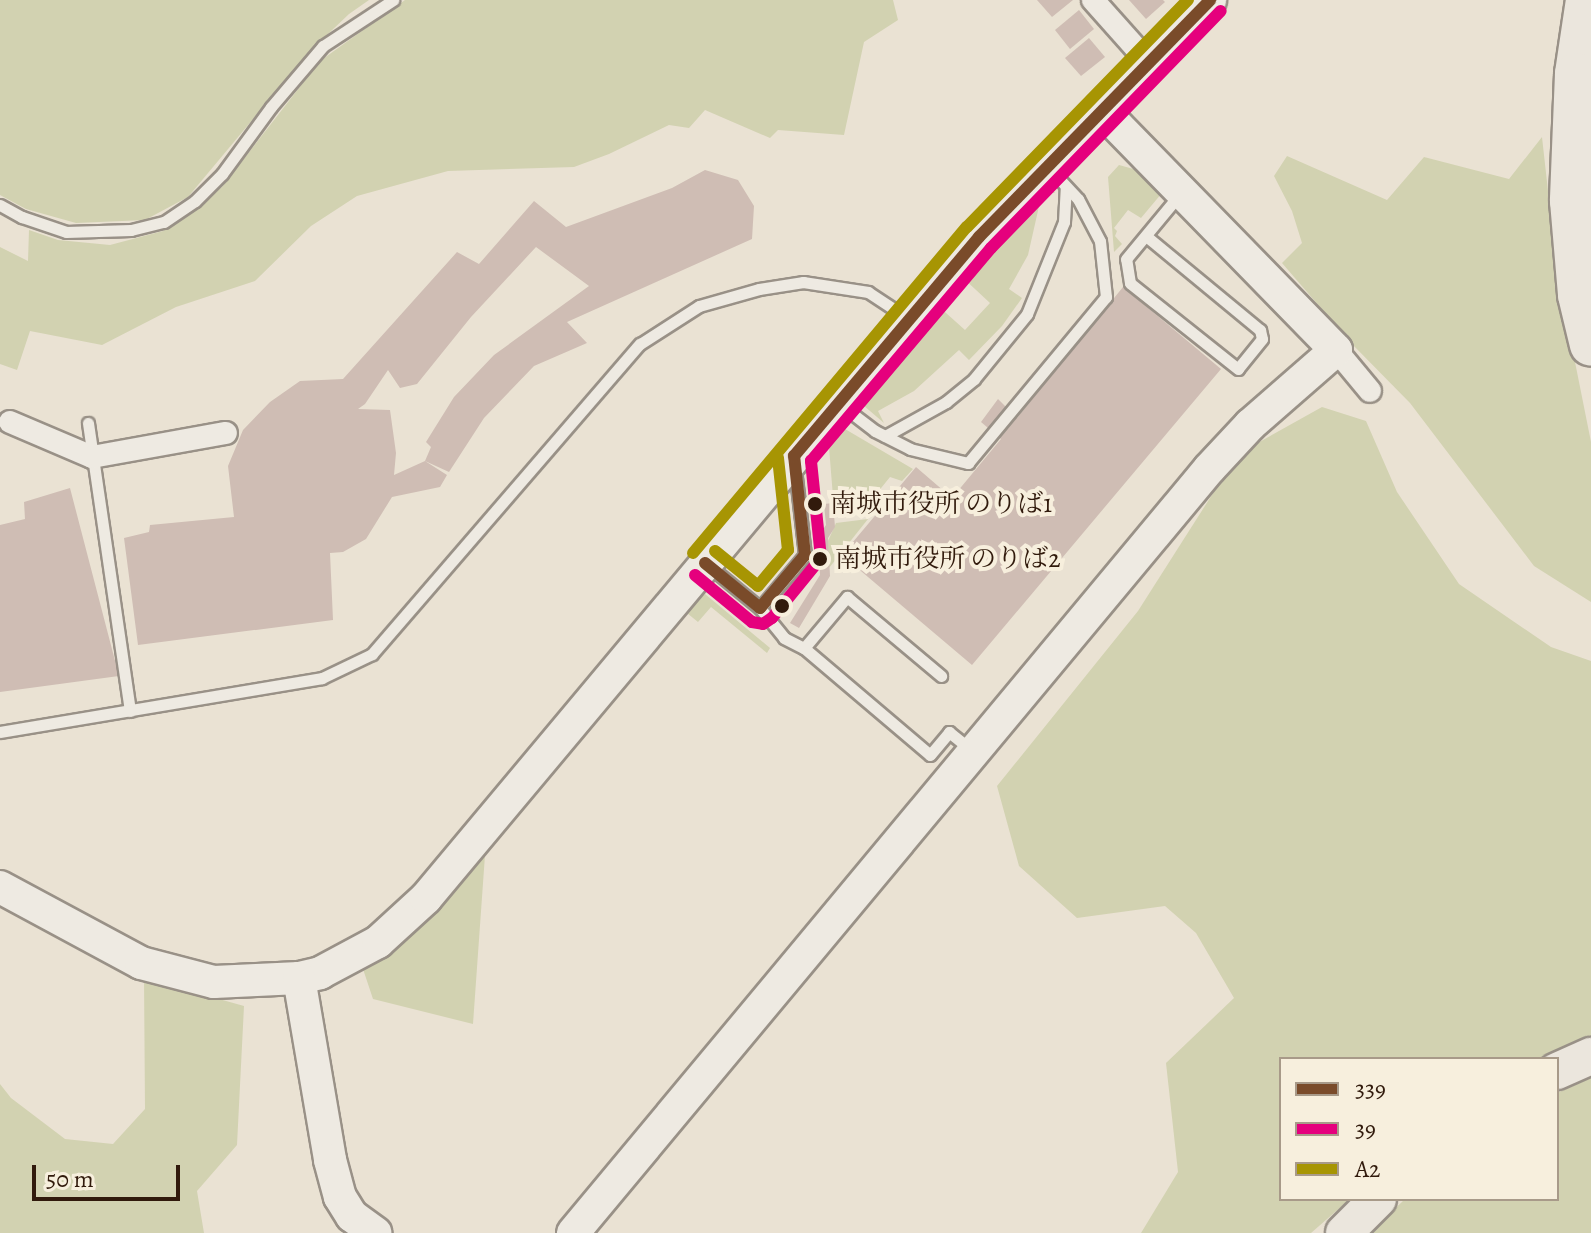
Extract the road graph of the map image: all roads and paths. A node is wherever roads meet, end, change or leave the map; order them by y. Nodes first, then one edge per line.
1 (393, 0) edge
2 (1093, 0) edge
3 (1210, 0) edge
4 (1587, 0) edge
5 (1150, 64) junction
6 (1103, 111) junction
7 (1056, 176) junction
8 (1183, 192) junction
9 (0, 205) edge
10 (1146, 236) junction
11 (909, 319) junction
12 (1591, 345) edge
13 (1336, 350) junction
14 (1370, 391) dead end
15 (839, 403) junction
16 (10, 422) dead end
17 (88, 423) dead end
18 (226, 433) dead end
19 (885, 436) junction
20 (794, 456) junction
21 (92, 457) junction
22 (705, 563) junction
23 (760, 608) junction
24 (804, 648) junction
25 (941, 676) dead end
26 (130, 711) junction
27 (0, 732) edge
28 (974, 752) junction
29 (0, 887) edge
30 (299, 978) junction
31 (1591, 1056) edge
32 (1559, 1070) edge
33 (1376, 1201) edge
34 (375, 1233) edge
35 (573, 1233) edge
36 (1344, 1233) edge

1 - 9 lane
2 - 5 street
3 - 5 street
4 - 12 highway
5 - 6 street
6 - 7 street
6 - 8 street
7 - 11 street
7 - 19 lane
7 - 19 lane
8 - 10 lane
8 - 13 street
10 - 10 lane
11 - 15 street
11 - 26 lane
13 - 14 street
13 - 28 street
15 - 19 lane
15 - 20 street
16 - 21 street
17 - 21 lane
18 - 21 street
20 - 22 street
20 - 23 lane
21 - 26 lane
22 - 23 lane
22 - 30 street
23 - 24 lane
24 - 25 lane
24 - 28 lane
26 - 27 lane
28 - 35 street
29 - 30 street
30 - 34 street
31 - 32 main road
33 - 36 main road

